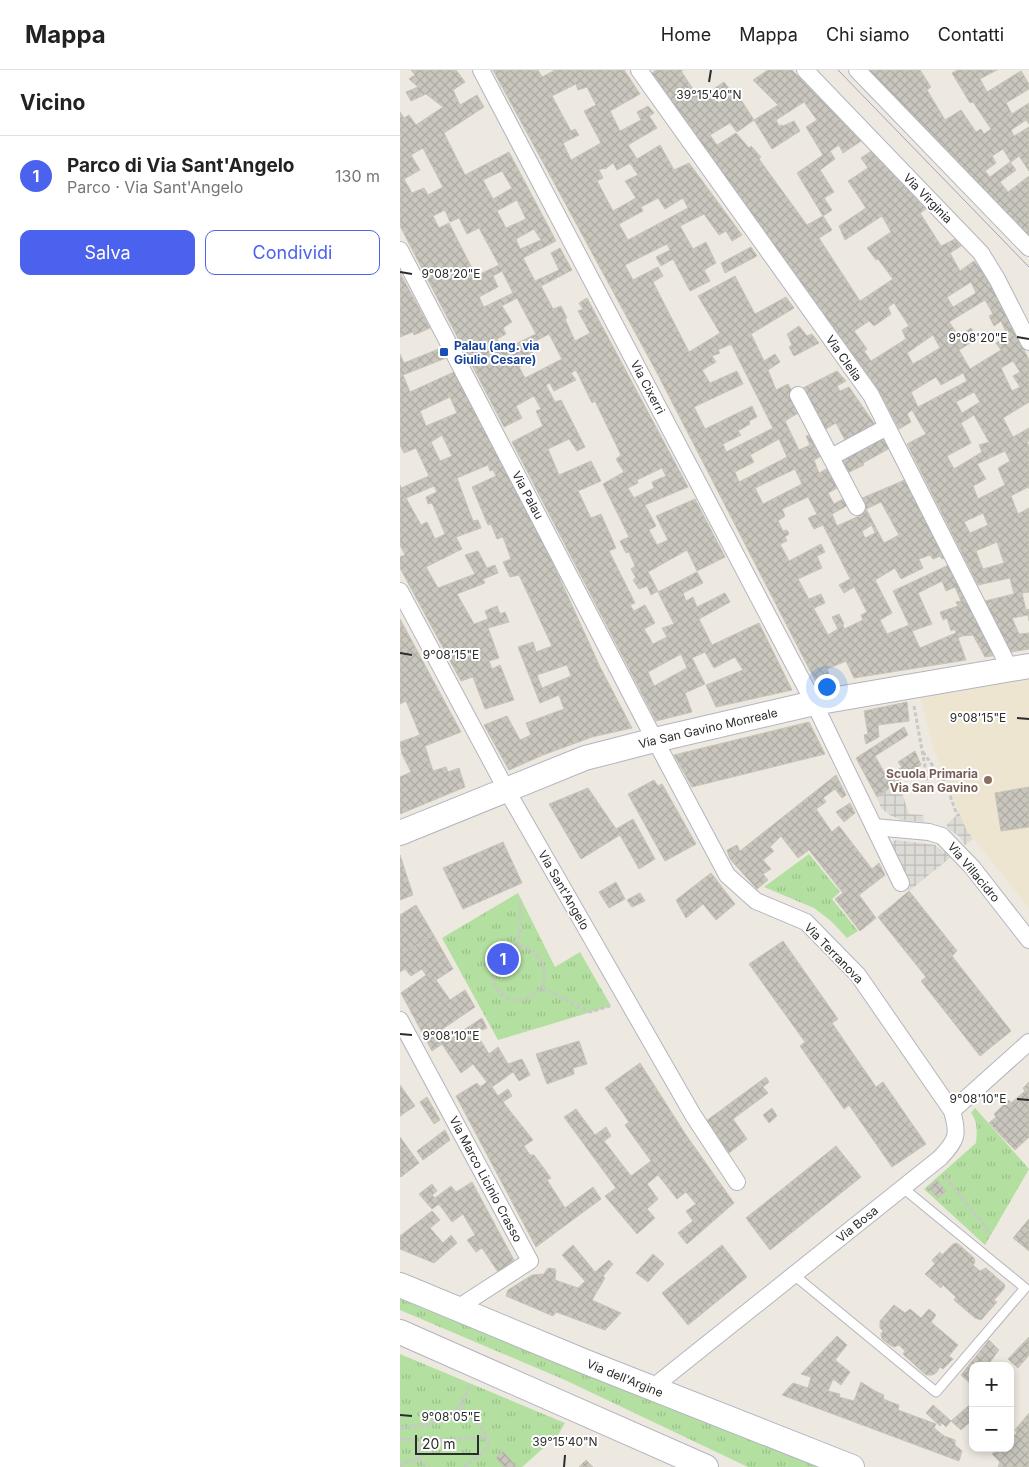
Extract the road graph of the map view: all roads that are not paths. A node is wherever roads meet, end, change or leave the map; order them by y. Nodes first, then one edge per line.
1 (481, 70) edge
2 (639, 70) edge
3 (805, 70) edge
4 (857, 70) edge
5 (1029, 248) edge
6 (400, 250) edge
7 (1029, 342) edge
8 (798, 395) dead end
9 (887, 427) junction
10 (831, 457) junction
11 (857, 507) dead end
12 (400, 592) edge
13 (1020, 667) edge
14 (814, 703) junction
15 (655, 740) junction
16 (506, 790) junction
17 (874, 826) junction
18 (400, 833) edge
19 (901, 882) dead end
20 (1029, 940) edge
21 (400, 1020) edge
22 (1029, 1042) edge
23 (952, 1111) junction
24 (737, 1182) dead end
25 (903, 1188) junction
26 (794, 1275) junction
27 (400, 1285) edge
28 (456, 1309) junction
29 (400, 1332) edge
30 (652, 1388) junction
31 (706, 1467) edge
32 (852, 1467) edge

1 - 14 street, Via Cixerri
2 - 9 street, Via Clelia
3 - 7 street, Via Virginia
4 - 5 street
6 - 15 street, Via Palau
8 - 10 street
9 - 10 street
9 - 13 street, Via Clelia
10 - 11 street
12 - 16 street, Via Sant'Angelo
13 - 14 street, Via San Gavino Monreale
14 - 15 street, Via San Gavino Monreale
14 - 17 street
15 - 16 street, Via San Gavino Monreale
15 - 23 street, Via Terranova
16 - 18 street, Via San Gavino Monreale
16 - 24 street, Via Sant'Angelo
17 - 19 street
17 - 20 street, Via Villacidro
21 - 28 street, Via Marco Licinio Crasso
22 - 23 street
23 - 25 street, Via Bosa
25 - 26 street, Via Bosa
25 - 26 lane
26 - 30 street, Via Bosa
27 - 28 street, Via dell'Argine
28 - 30 street, Via dell'Argine
29 - 31 street
30 - 32 street, Via dell'Argine

